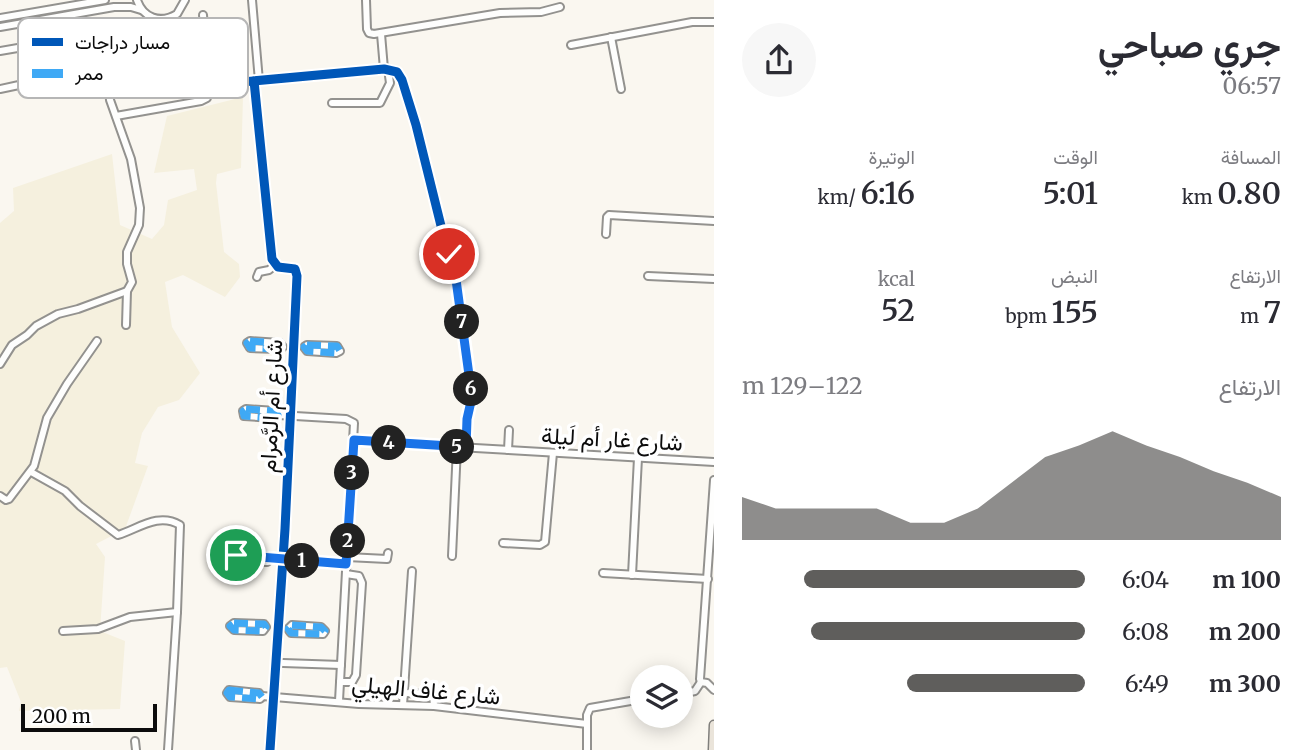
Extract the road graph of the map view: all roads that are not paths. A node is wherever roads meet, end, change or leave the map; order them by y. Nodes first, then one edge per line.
1 (105, 0) edge
2 (137, 0) edge
3 (252, 0) edge
4 (366, 0) edge
5 (186, 1) edge
6 (560, 7) dead end
7 (141, 10) junction
8 (203, 15) dead end
9 (0, 18) edge
10 (51, 18) edge
11 (152, 18) edge
12 (167, 18) edge
13 (203, 18) edge
14 (714, 23) edge
15 (18, 24) edge
16 (0, 27) edge
17 (381, 34) junction
18 (611, 37) junction
19 (571, 44) dead end
20 (18, 47) edge
21 (0, 51) edge
22 (386, 69) junction
23 (257, 81) junction
24 (248, 82) edge
25 (18, 85) edge
26 (0, 87) edge
27 (621, 89) dead end
28 (110, 98) edge
29 (207, 98) edge
30 (332, 103) dead end
31 (116, 116) junction
32 (714, 221) edge
33 (606, 234) dead end
34 (275, 265) junction
35 (648, 276) dead end
36 (257, 277) dead end
37 (714, 279) edge
38 (127, 291) junction
39 (126, 324) dead end
40 (97, 341) dead end
41 (283, 347) junction
42 (293, 347) junction
43 (304, 347) junction
44 (0, 366) edge
45 (278, 415) junction
46 (289, 416) junction
47 (509, 430) dead end
48 (354, 440) junction
49 (457, 447) junction
50 (466, 447) junction
51 (508, 450) junction
52 (553, 453) junction
53 (638, 458) junction
54 (714, 462) edge
55 (31, 471) junction
56 (714, 480) edge
57 (0, 496) edge
58 (503, 543) dead end
59 (388, 553) dead end
60 (452, 556) dead end
61 (271, 559) junction
62 (282, 560) junction
63 (347, 561) junction
64 (412, 570) dead end
65 (346, 573) junction
66 (603, 573) dead end
67 (632, 575) junction
68 (708, 579) junction
69 (177, 612) junction
70 (266, 627) junction
71 (277, 628) junction
72 (63, 631) dead end
73 (343, 632) junction
74 (283, 663) dead end
75 (341, 665) junction
76 (714, 678) edge
77 (340, 682) junction
78 (704, 682) junction
79 (714, 690) edge
80 (693, 691) edge
81 (404, 693) junction
82 (262, 696) junction
83 (273, 696) junction
84 (339, 701) junction
85 (630, 701) edge
86 (403, 705) junction
87 (434, 706) junction
88 (587, 724) junction
89 (714, 725) edge
90 (135, 741) dead end
91 (136, 750) edge
92 (168, 750) edge
93 (270, 750) edge
94 (587, 750) edge
95 (713, 750) edge

1 - 9 street
2 - 7 street
3 - 23 street
4 - 17 street
5 - 12 street
6 - 17 street
7 - 10 street
7 - 11 street
8 - 13 street
14 - 18 street
15 - 16 street
17 - 22 street
18 - 19 street
18 - 27 street
20 - 21 street
22 - 23 street
22 - 30 street
22 - 50 street
23 - 24 street
23 - 34 street
25 - 26 street
28 - 31 street
29 - 31 street
31 - 38 street
32 - 33 street
34 - 36 street
34 - 42 street, شارع أم الرَّمرام
35 - 37 street
38 - 39 street
38 - 44 street
40 - 55 street
41 - 41 street
41 - 42 street
42 - 43 street
42 - 46 street, شارع أم الرَّمرام
43 - 43 street
45 - 45 street
45 - 46 street
46 - 48 street
46 - 62 street, شارع أم الرَّمرام
47 - 51 street, شارع غار أم لَيلة
48 - 49 street, شارع غار أم لَيلة
48 - 63 street
49 - 50 street, شارع غار أم لَيلة
49 - 60 street
50 - 51 street, شارع غار أم لَيلة
51 - 52 street, شارع غار أم لَيلة
52 - 53 street, شارع غار أم لَيلة
52 - 58 street
53 - 54 street, شارع غار أم لَيلة
53 - 67 street
55 - 57 street
55 - 69 street
56 - 68 street
59 - 63 street
61 - 61 street
61 - 62 street
62 - 63 street
62 - 71 street, شارع أم الرَّمرام
63 - 65 street
64 - 81 street
65 - 73 street
65 - 77 street
66 - 67 street
67 - 68 street
68 - 78 street
69 - 72 street
69 - 92 street
70 - 70 street
70 - 71 street
71 - 73 street
71 - 83 street, شارع أم الرَّمرام
73 - 75 street
74 - 75 street
75 - 77 street
76 - 78 street
77 - 84 street
78 - 79 street
78 - 80 street
81 - 86 street
81 - 87 street
82 - 82 street, شارع غاف الهيلي
82 - 83 street, شارع غاف الهيلي
83 - 84 street, شارع غاف الهيلي
83 - 93 street, شارع أم الرَّمرام
84 - 86 street, شارع غاف الهيلي
85 - 88 street
86 - 87 street, شارع غاف الهيلي
87 - 88 street, شارع غاف الهيلي
88 - 94 street
89 - 95 main road
90 - 91 street

